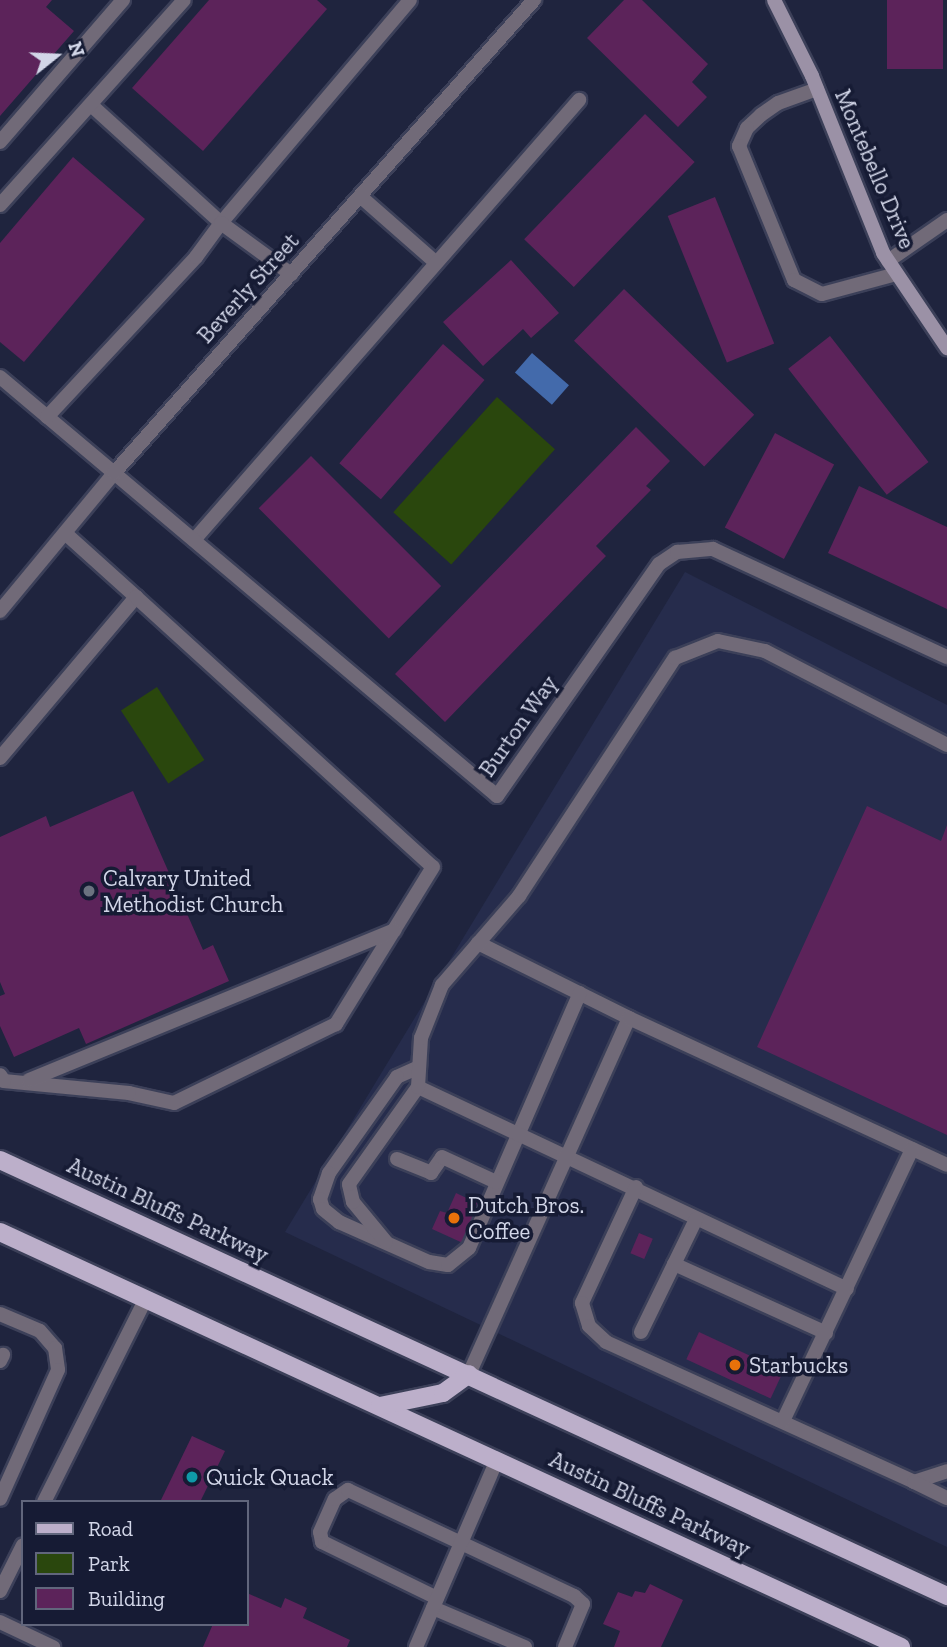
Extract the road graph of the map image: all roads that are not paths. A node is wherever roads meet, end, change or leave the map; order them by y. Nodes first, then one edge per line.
1 (123, 0) edge
2 (184, 0) edge
3 (410, 0) edge
4 (534, 0) edge
5 (774, 0) edge
6 (817, 89) junction
7 (579, 100) dead end
8 (91, 105) junction
9 (0, 142) edge
10 (360, 196) junction
11 (0, 205) edge
12 (947, 220) edge
13 (221, 223) junction
14 (888, 261) junction
15 (435, 262) junction
16 (290, 274) junction
17 (896, 274) junction
18 (947, 348) edge
19 (0, 377) edge
20 (47, 417) junction
21 (114, 473) junction
22 (65, 533) junction
23 (194, 540) junction
24 (136, 597) junction
25 (0, 611) edge
26 (947, 657) edge
27 (947, 745) edge
28 (0, 757) edge
29 (394, 930) junction
30 (478, 943) junction
31 (580, 993) junction
32 (629, 1018) junction
33 (417, 1068) junction
34 (0, 1075) edge
35 (24, 1082) junction
36 (418, 1087) junction
37 (519, 1133) junction
38 (912, 1149) junction
39 (569, 1158) junction
40 (397, 1159) dead end
41 (0, 1160) edge
42 (947, 1165) edge
43 (496, 1182) junction
44 (636, 1187) junction
45 (696, 1219) junction
46 (0, 1232) edge
47 (387, 1242) junction
48 (674, 1264) junction
49 (847, 1289) junction
50 (146, 1298) junction
51 (0, 1314) edge
52 (641, 1332) dead end
53 (826, 1333) junction
54 (469, 1374) junction
55 (380, 1406) junction
56 (783, 1421) junction
57 (497, 1460) junction
58 (947, 1471) edge
59 (914, 1482) junction
60 (0, 1499) edge
61 (947, 1499) edge
62 (45, 1500) edge
63 (461, 1542) junction
64 (21, 1549) edge
65 (0, 1591) edge
66 (947, 1596) edge
67 (435, 1603) junction
68 (0, 1622) edge
69 (53, 1647) edge
70 (416, 1647) edge
71 (526, 1647) edge
72 (565, 1647) edge
73 (901, 1647) edge

1 - 9 street
2 - 8 street
3 - 13 street
4 - 10 street, Beverly Street
5 - 6 street, Montebello Drive
6 - 14 street, Montebello Drive
6 - 17 street
7 - 15 street
8 - 11 street
8 - 13 street
10 - 15 street
10 - 16 street, Beverly Street
12 - 14 street
13 - 16 street
13 - 20 street
14 - 17 street, Montebello Drive
15 - 23 street
16 - 21 street, Beverly Street
17 - 18 street, Montebello Drive
19 - 20 street, Burton Way
20 - 21 street, Burton Way
21 - 22 street, Beverly Street
21 - 23 street, Burton Way
22 - 24 street
22 - 25 street, Beverly Street
23 - 26 street, Burton Way
24 - 28 street
24 - 29 street
27 - 30 street
29 - 35 street
29 - 35 street
30 - 31 street
30 - 33 street
31 - 32 street
31 - 37 street
32 - 38 street
32 - 39 street
33 - 36 street
33 - 47 street
34 - 35 street
36 - 37 street
36 - 47 street
37 - 39 street
37 - 43 street
38 - 42 street
38 - 49 street
39 - 44 street
39 - 54 street
40 - 43 street
41 - 54 main road, Austin Bluffs Parkway
43 - 47 street
44 - 45 street
44 - 56 street
45 - 48 street
45 - 49 street
46 - 50 main road, Austin Bluffs Parkway
48 - 52 street
48 - 53 street
49 - 53 street
50 - 55 main road, Austin Bluffs Parkway
50 - 62 street
51 - 60 street
53 - 56 street
54 - 55 main road
54 - 66 main road, Austin Bluffs Parkway
55 - 57 main road, Austin Bluffs Parkway
56 - 59 street
57 - 63 street
57 - 73 main road, Austin Bluffs Parkway
58 - 59 street
59 - 61 street
63 - 67 street
63 - 67 street
63 - 72 street
64 - 65 street
67 - 70 street
67 - 71 street
68 - 69 street

